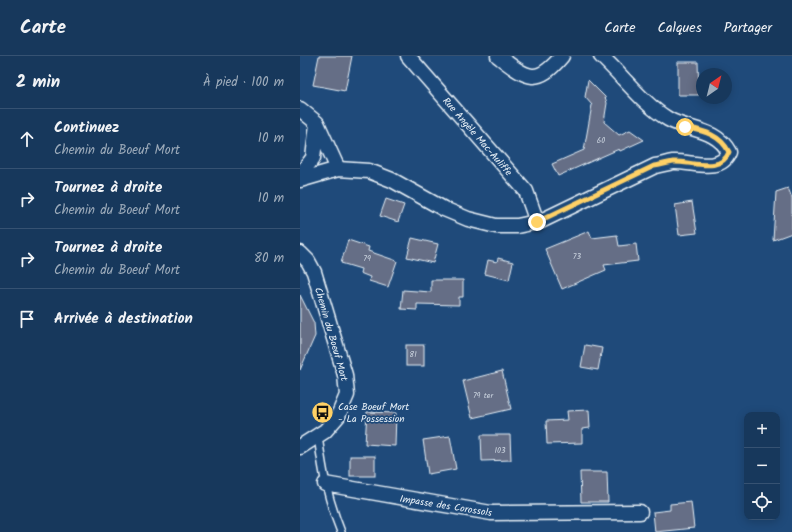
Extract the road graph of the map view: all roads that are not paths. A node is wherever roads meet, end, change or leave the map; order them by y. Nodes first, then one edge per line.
1 (408, 56) edge
2 (498, 56) edge
3 (562, 56) edge
4 (601, 56) edge
5 (300, 109) edge
6 (317, 123) junction
7 (338, 169) junction
8 (300, 175) edge
9 (300, 180) edge
10 (537, 222) junction
11 (300, 253) edge
12 (318, 436) junction
13 (300, 447) edge
14 (325, 484) junction
15 (640, 512) dead end
16 (341, 532) edge

1 - 10 street, Rue Angèle Mac-Auliffe
2 - 3 street
4 - 10 street
5 - 6 street
6 - 7 street
6 - 8 street
7 - 9 street
7 - 10 street
11 - 12 street, Chemin du Boeuf Mort
12 - 13 street, Chemin du Boeuf Mort
12 - 14 lane
14 - 15 street, Impasse des Corossols
14 - 16 lane

